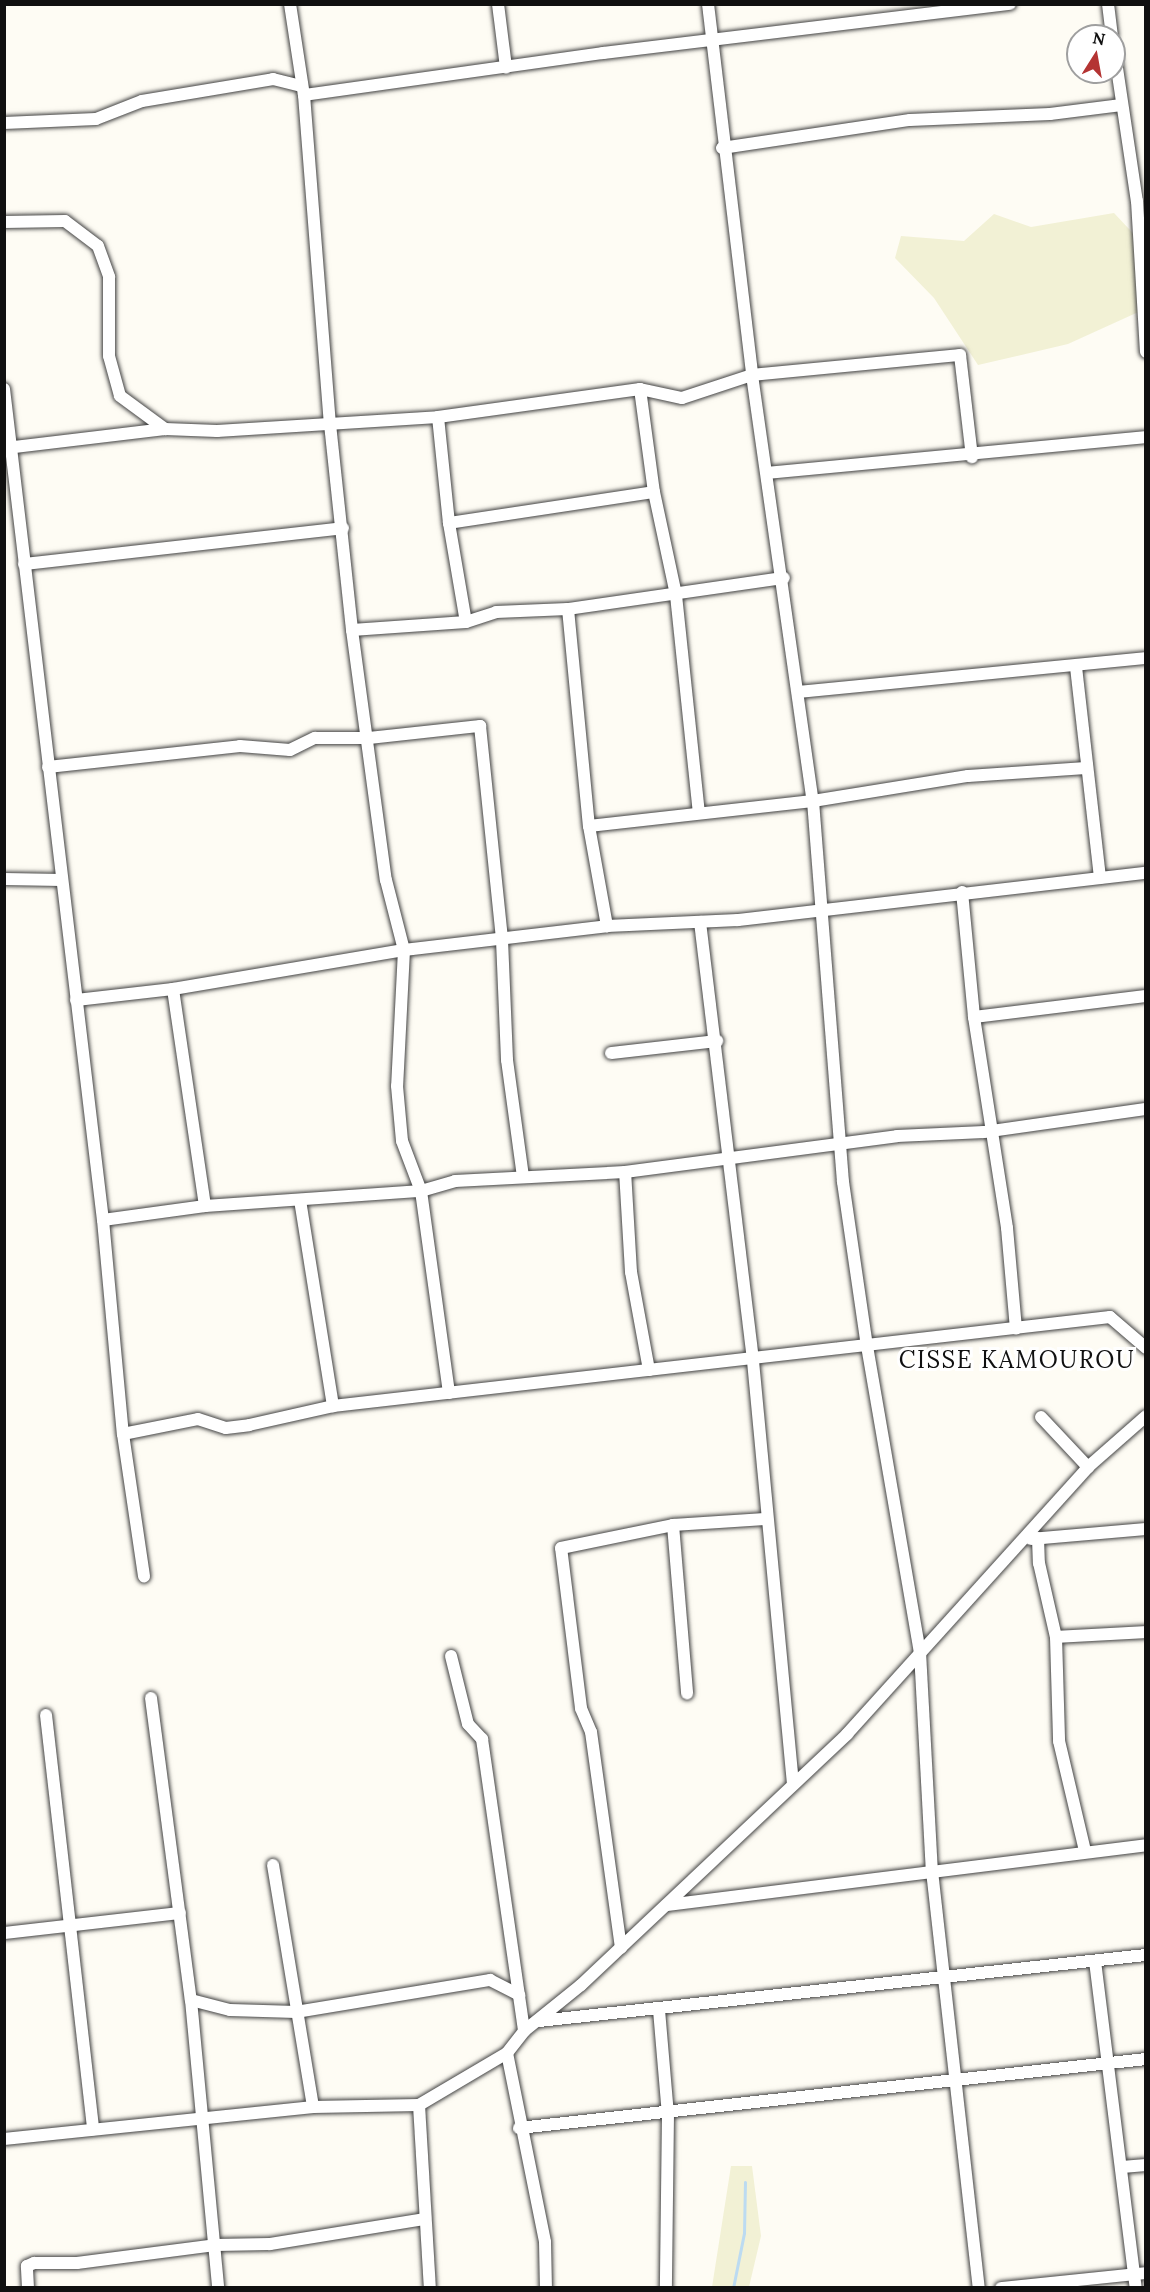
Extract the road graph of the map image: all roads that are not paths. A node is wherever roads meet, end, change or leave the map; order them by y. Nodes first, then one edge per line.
1 (290, 4) edge
2 (498, 4) edge
3 (708, 4) edge
4 (1108, 4) edge
5 (1004, 5) edge
6 (1110, 24) edge
7 (712, 41) junction
8 (506, 67) junction
9 (1118, 84) edge
10 (303, 90) junction
11 (1121, 105) junction
12 (4, 123) edge
13 (722, 148) junction
14 (1141, 200) edge
15 (4, 222) edge
16 (1146, 352) edge
17 (752, 375) junction
18 (640, 389) junction
19 (4, 390) edge
20 (438, 417) junction
21 (330, 424) junction
22 (165, 429) junction
23 (1146, 437) edge
24 (8, 448) edge
25 (972, 457) junction
26 (767, 473) junction
27 (654, 492) junction
28 (449, 523) junction
29 (343, 528) junction
30 (24, 564) junction
31 (784, 578) junction
32 (676, 595) junction
33 (568, 609) junction
34 (466, 622) junction
35 (352, 630) junction
36 (1146, 658) edge
37 (1076, 667) junction
38 (799, 692) junction
39 (369, 738) junction
40 (48, 767) junction
41 (1086, 768) junction
42 (813, 801) junction
43 (699, 813) junction
44 (589, 825) junction
45 (1146, 873) edge
46 (1100, 878) junction
47 (4, 879) edge
48 (62, 880) junction
49 (963, 892) junction
50 (820, 910) junction
51 (700, 922) junction
52 (607, 926) junction
53 (502, 940) junction
54 (404, 950) junction
55 (173, 989) junction
56 (1146, 996) edge
57 (76, 1000) junction
58 (974, 1017) junction
59 (717, 1041) junction
60 (611, 1053) dead end
61 (1146, 1109) edge
62 (993, 1130) junction
63 (840, 1145) junction
64 (731, 1160) junction
65 (625, 1172) junction
66 (523, 1177) junction
67 (421, 1191) junction
68 (300, 1200) junction
69 (205, 1206) junction
70 (103, 1220) junction
71 (1016, 1329) junction
72 (867, 1346) junction
73 (1146, 1348) edge
74 (753, 1361) junction
75 (649, 1370) junction
76 (449, 1394) junction
77 (333, 1406) junction
78 (1146, 1416) edge
79 (1041, 1417) dead end
80 (123, 1434) junction
81 (1088, 1467) junction
82 (765, 1519) junction
83 (673, 1525) junction
84 (1146, 1529) edge
85 (1032, 1538) junction
86 (144, 1576) dead end
87 (1146, 1632) edge
88 (1056, 1637) junction
89 (920, 1652) junction
90 (451, 1656) dead end
91 (687, 1693) dead end
92 (151, 1698) dead end
93 (46, 1715) dead end
94 (793, 1782) junction
95 (1146, 1845) edge
96 (1085, 1851) junction
97 (273, 1865) dead end
98 (932, 1871) junction
99 (667, 1905) junction
100 (180, 1913) junction
101 (73, 1928) junction
102 (4, 1933) edge
103 (621, 1948) junction
104 (1146, 1955) edge
105 (1095, 1961) junction
106 (945, 1977) junction
107 (519, 1995) junction
108 (191, 2000) junction
109 (658, 2010) junction
110 (296, 2012) junction
111 (539, 2021) junction
112 (524, 2031) junction
113 (507, 2053) junction
114 (1146, 2059) edge
115 (1106, 2062) junction
116 (953, 2079) junction
117 (419, 2105) junction
118 (313, 2108) junction
119 (668, 2114) junction
120 (200, 2117) junction
121 (519, 2128) junction
122 (93, 2129) junction
123 (4, 2139) edge
124 (1146, 2165) edge
125 (1122, 2168) junction
126 (424, 2220) junction
127 (215, 2245) junction
128 (1140, 2273) edge
129 (28, 2288) edge
130 (218, 2288) edge
131 (430, 2288) edge
132 (546, 2288) edge
133 (666, 2288) edge
134 (979, 2288) edge
135 (1001, 2288) edge
136 (1136, 2288) edge

1 - 10 street
2 - 8 street
3 - 7 street
4 - 6 street
5 - 7 street
7 - 8 street
7 - 13 street
8 - 10 street
9 - 11 street
10 - 12 street
10 - 21 street
11 - 13 street
11 - 14 street
13 - 17 street
14 - 16 street
15 - 22 street
17 - 18 street
17 - 25 street
17 - 26 street
18 - 20 street
18 - 27 street
19 - 24 street
20 - 21 street
20 - 28 street
21 - 22 street
21 - 29 street
22 - 24 street
23 - 25 street
24 - 30 street
25 - 26 street
26 - 31 street
27 - 28 street
27 - 32 street
28 - 34 street
29 - 30 street
29 - 35 street
30 - 40 street
31 - 32 street
31 - 38 street
32 - 33 street
32 - 43 street
33 - 34 street
33 - 44 street
34 - 35 street
35 - 39 street
36 - 37 street
37 - 38 street
37 - 41 street
38 - 42 street
39 - 40 street
39 - 53 street
39 - 54 street
40 - 48 street
41 - 42 street
41 - 46 street
42 - 43 street
42 - 50 street
43 - 44 street
44 - 52 street
45 - 46 street
46 - 49 street
47 - 48 street
48 - 57 street
49 - 50 street
49 - 58 street
50 - 51 street
50 - 63 street
51 - 52 street
51 - 59 street
52 - 53 street
53 - 54 street
53 - 66 street
54 - 55 street
54 - 67 street
55 - 57 street
55 - 69 street
56 - 58 street
57 - 70 street
58 - 62 street
59 - 60 street
59 - 64 street
61 - 62 street
62 - 63 street
62 - 71 street
63 - 64 street
63 - 72 street
64 - 65 street
64 - 74 street
65 - 66 street
65 - 75 street
66 - 67 street
67 - 68 street
67 - 76 street
68 - 69 street
68 - 77 street
69 - 70 street
70 - 80 street
71 - 72 street
71 - 73 street
72 - 74 street
72 - 89 street
74 - 75 street
74 - 82 street
75 - 76 street
76 - 77 street
77 - 80 street
78 - 81 street
79 - 81 street
80 - 86 street
81 - 85 street
82 - 83 street
82 - 94 street
83 - 91 street
83 - 103 street
84 - 85 street
85 - 88 street
85 - 89 street
87 - 88 street
88 - 96 street
89 - 94 street
89 - 98 street
90 - 107 street
92 - 100 street
93 - 101 street
94 - 99 street
95 - 96 street
96 - 98 street
97 - 110 street
98 - 99 street
98 - 106 street
99 - 103 street
100 - 101 street
100 - 108 street
101 - 102 street
101 - 122 street
103 - 111 street
104 - 105 street
105 - 106 street
105 - 115 street
106 - 109 street
106 - 116 street
107 - 110 street
107 - 112 street
108 - 110 street
108 - 120 street
109 - 111 street
109 - 119 street
110 - 118 street
111 - 112 street
112 - 113 street
113 - 117 street
113 - 121 street
114 - 115 street
115 - 116 street
115 - 125 street
116 - 119 street
116 - 134 street
117 - 118 street
117 - 126 street
118 - 120 street
119 - 121 street
119 - 133 street
120 - 122 street
120 - 127 street
121 - 132 street
122 - 123 street
124 - 125 street
125 - 128 street
126 - 127 street
126 - 131 street
127 - 129 street
127 - 130 street
128 - 135 street
128 - 136 street

